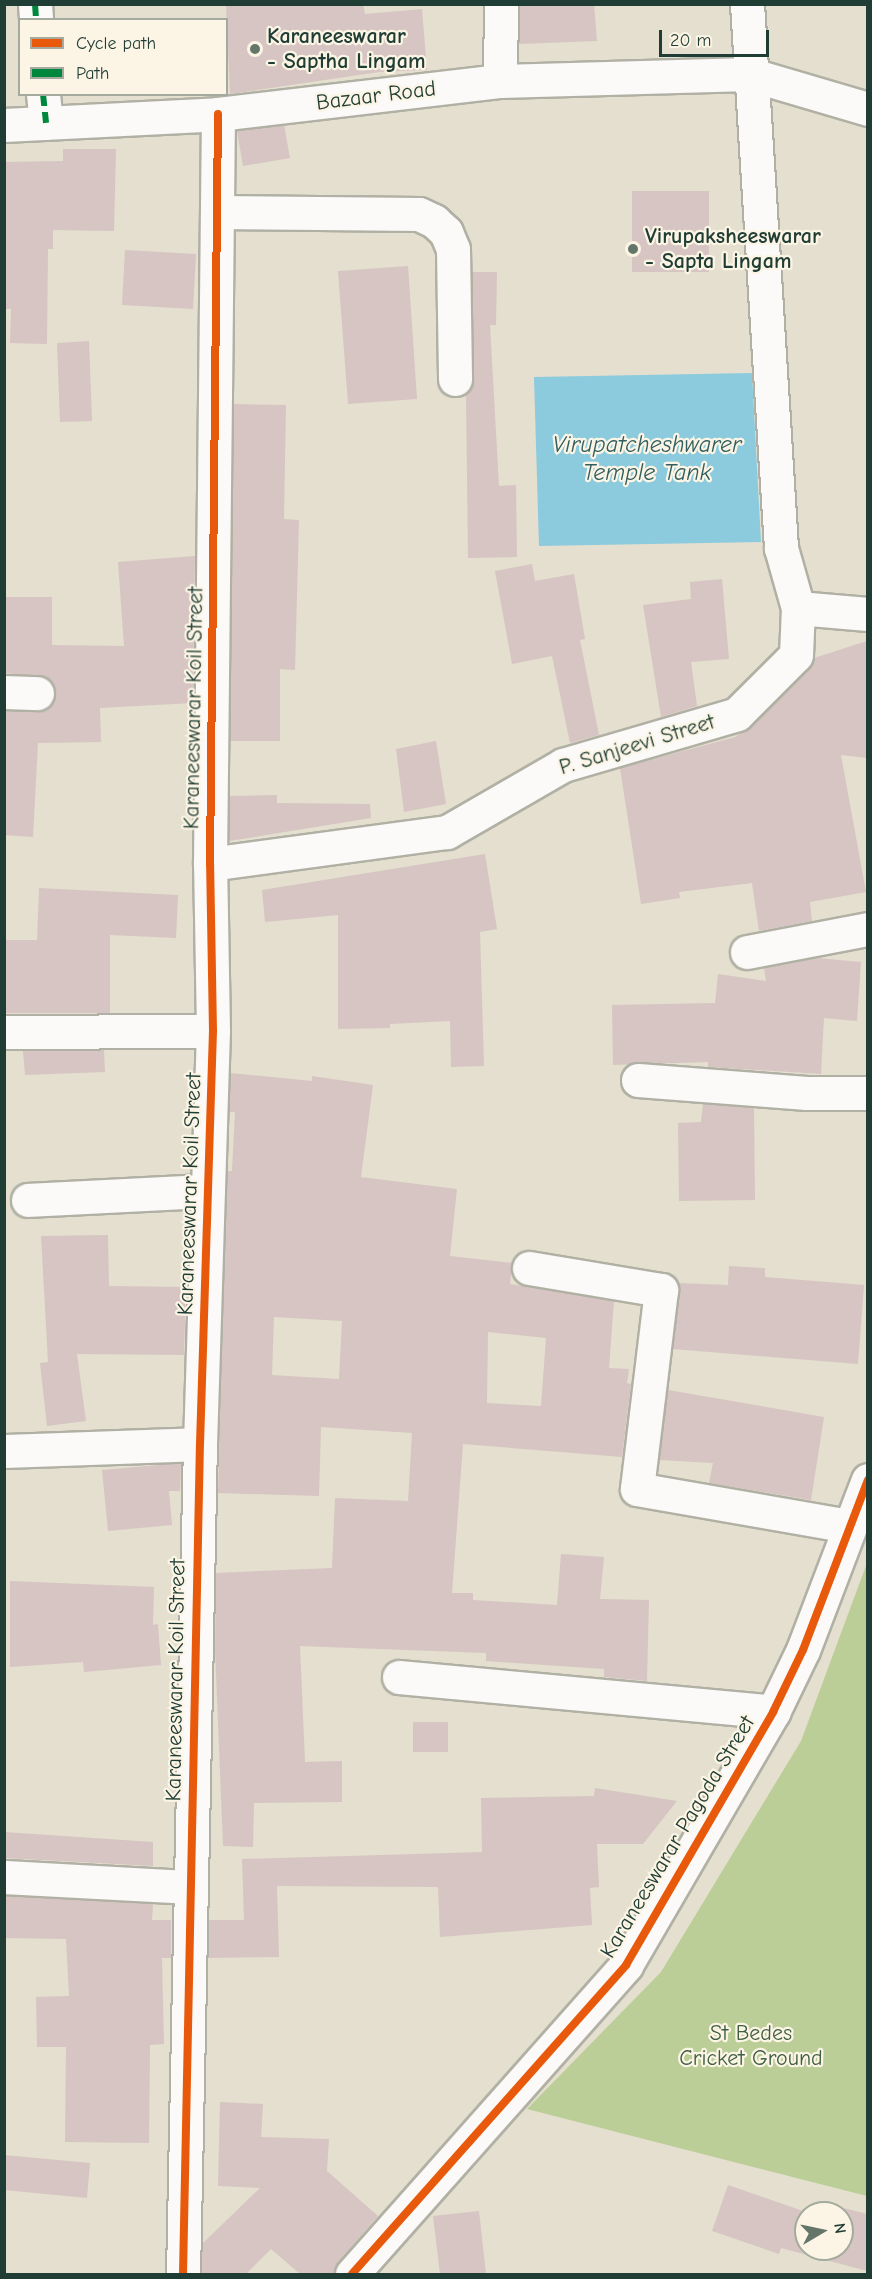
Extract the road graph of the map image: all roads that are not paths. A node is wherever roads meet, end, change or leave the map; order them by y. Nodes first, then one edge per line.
1 (501, 4) edge
2 (747, 4) edge
3 (749, 74) junction
4 (500, 81) junction
5 (45, 109) edge
6 (867, 109) edge
7 (219, 114) junction
8 (4, 125) edge
9 (217, 212) junction
10 (455, 380) dead end
11 (798, 608) junction
12 (867, 614) edge
13 (4, 692) edge
14 (37, 693) dead end
15 (210, 864) junction
16 (867, 929) edge
17 (747, 952) dead end
18 (213, 1031) junction
19 (13, 1032) edge
20 (638, 1080) dead end
21 (867, 1093) edge
22 (208, 1191) junction
23 (28, 1200) dead end
24 (529, 1268) dead end
25 (200, 1444) junction
26 (4, 1451) edge
27 (867, 1480) edge
28 (850, 1526) junction
29 (399, 1677) dead end
30 (773, 1712) junction
31 (4, 1877) edge
32 (189, 1887) junction
33 (183, 2274) edge
34 (352, 2274) edge

1 - 4 street
2 - 3 street, P. Sanjeevi Street
3 - 4 street, Bazaar Road
3 - 6 street, Bazaar Road
3 - 11 street, P. Sanjeevi Street
4 - 7 street, Bazaar Road
5 - 7 street, Bazaar Road
5 - 8 street, Bazaar Road
7 - 9 street, Karaneeswarar Koil Street
9 - 10 street
9 - 15 street, Karaneeswarar Koil Street
11 - 12 street
11 - 15 street, P. Sanjeevi Street
13 - 14 street
15 - 18 street, Karaneeswarar Koil Street
16 - 17 street
18 - 19 street
18 - 22 street, Karaneeswarar Koil Street
20 - 21 street
22 - 23 street
22 - 25 street, Karaneeswarar Koil Street
24 - 28 street
25 - 26 street
25 - 32 street, Karaneeswarar Koil Street
27 - 28 street, Karaneeswarar Pagoda Street
28 - 30 street, Karaneeswarar Pagoda Street
29 - 30 street
30 - 34 street, Karaneeswarar Pagoda Street
31 - 32 street
32 - 33 street, Karaneeswarar Koil Street

